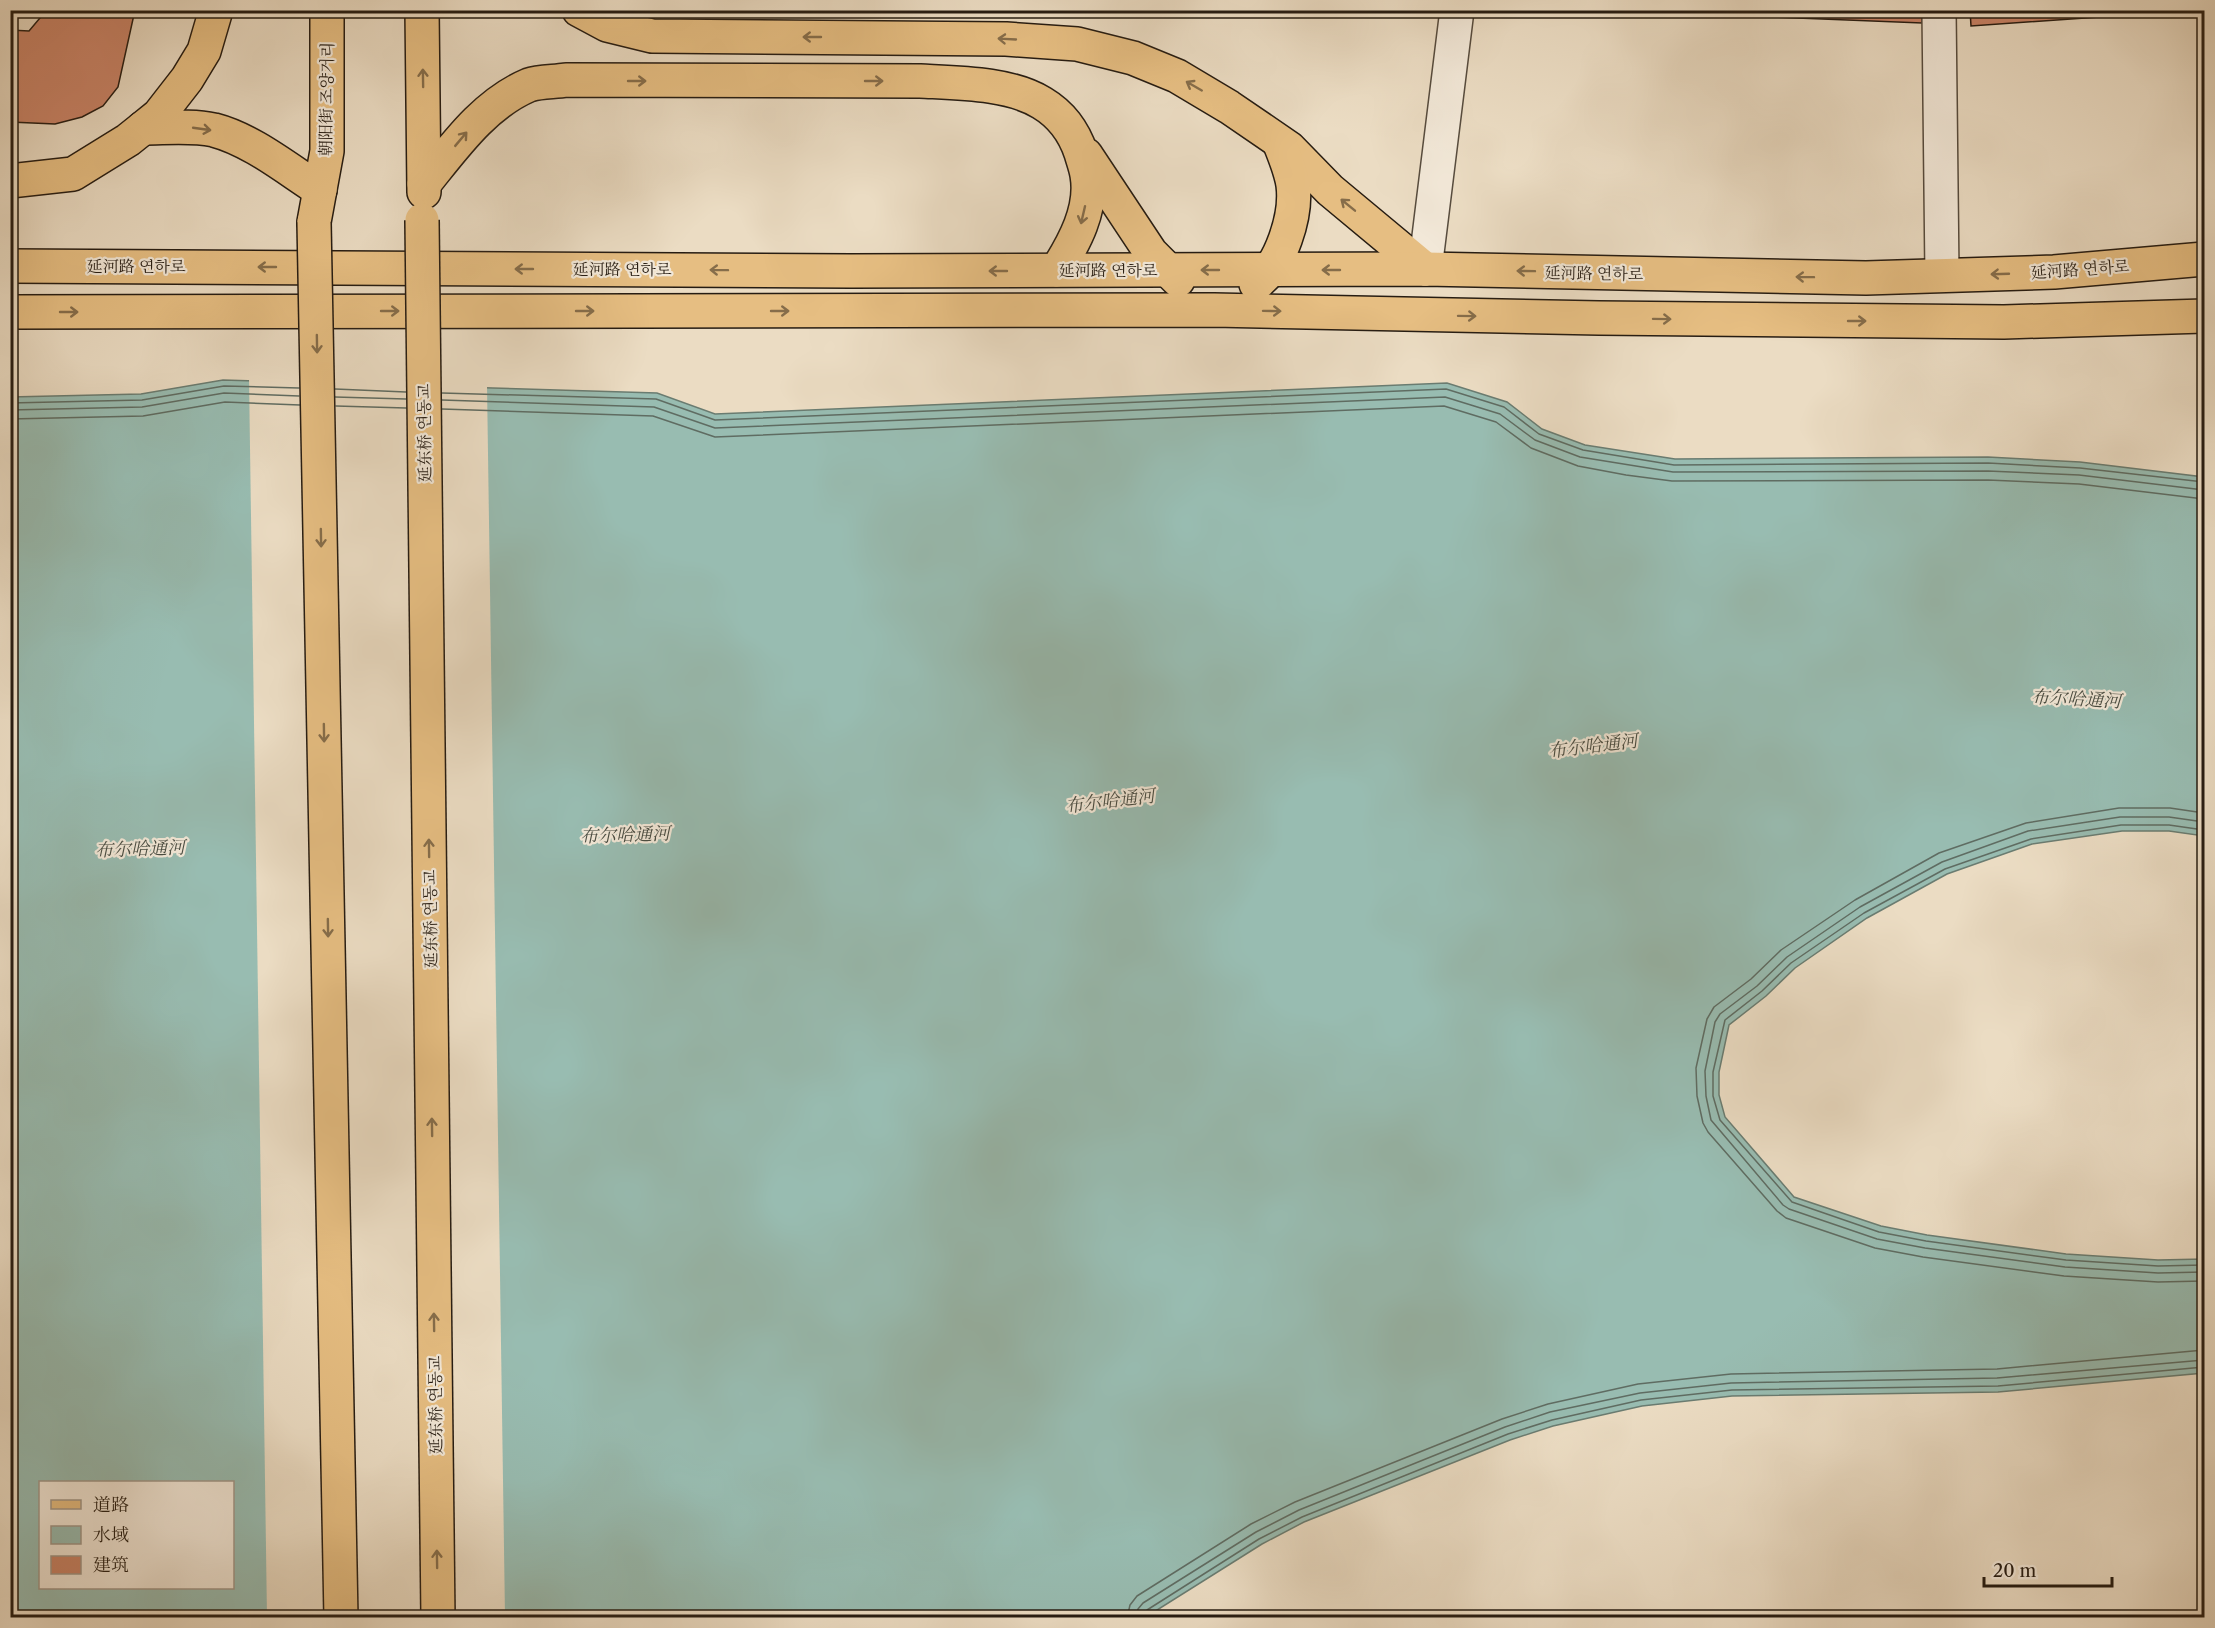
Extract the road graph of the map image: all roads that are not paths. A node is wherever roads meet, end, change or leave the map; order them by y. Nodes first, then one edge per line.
1 (216, 10) edge
2 (327, 10) edge
3 (422, 10) edge
4 (579, 10) edge
5 (1457, 10) edge
6 (1939, 10) edge
7 (143, 129) junction
8 (1077, 141) junction
9 (1280, 142) junction
10 (10, 181) edge
11 (424, 184) junction
12 (320, 190) junction
13 (2205, 259) edge
14 (10, 266) edge
15 (1425, 269) junction
16 (1057, 270) junction
17 (1168, 270) junction
18 (1268, 270) junction
19 (1942, 275) junction
20 (1214, 310) junction
21 (10, 312) edge
22 (2205, 316) edge
23 (341, 1617) edge
24 (438, 1617) edge

1 - 7 main road
2 - 12 main road, 朝阳街 조양거리
11 -> 3 main road
9 -> 4 main road
5 - 15 lane
6 - 19 lane
7 - 10 main road
7 -> 12 main road
11 -> 8 main road
8 -> 16 main road
8 - 17 main road
15 -> 9 main road
9 - 18 main road
24 -> 11 main road, 延东桥 연동교, bridge
12 -> 23 main road, 朝阳街 조양거리, bridge
13 -> 19 main road, 延河路 연하로
16 -> 14 main road, 延河路 연하로
15 -> 18 main road, 延河路 연하로
19 -> 15 main road, 延河路 연하로
16 - 17 main road, 延河路 연하로
18 -> 17 main road, 延河路 연하로
17 - 20 main road
18 - 20 main road
21 -> 20 main road
20 -> 22 main road

